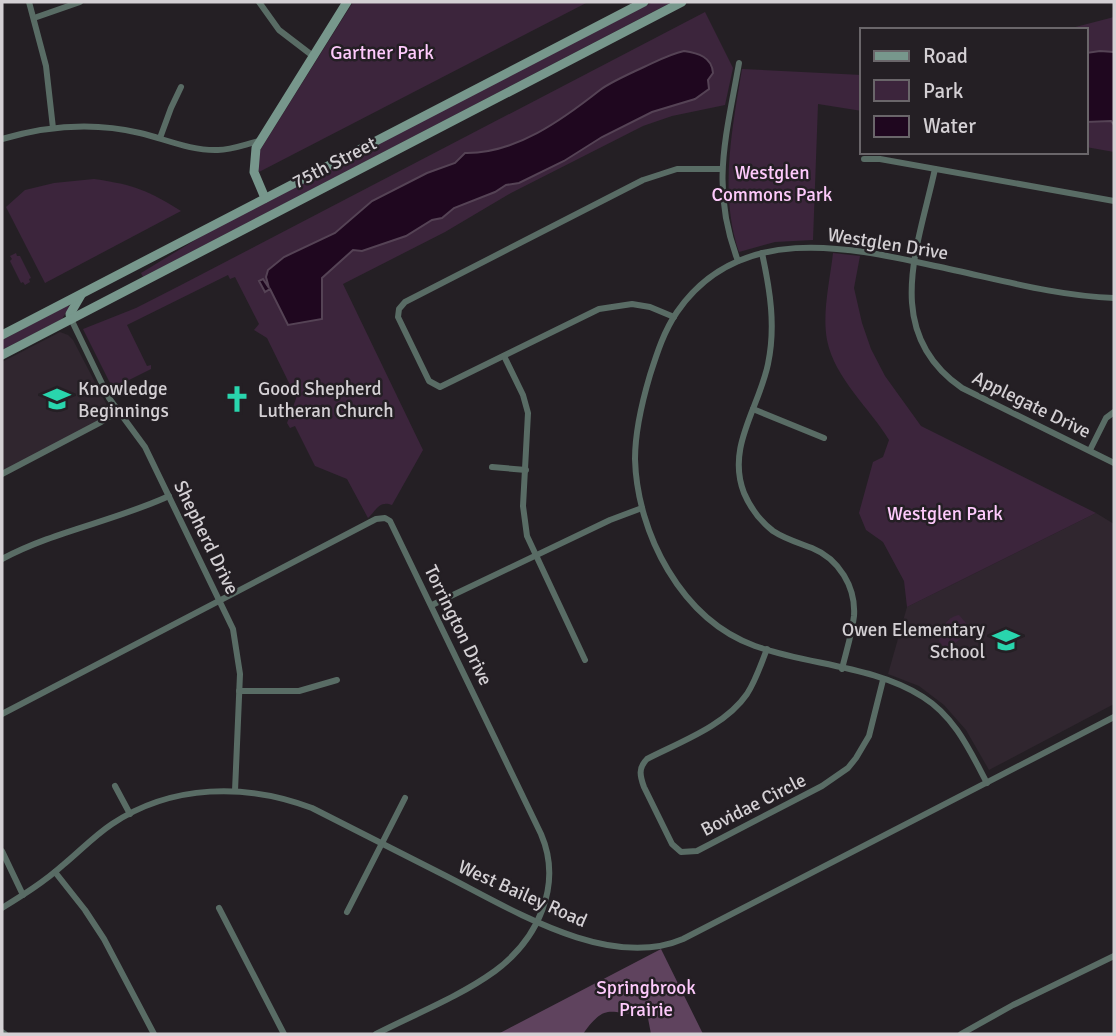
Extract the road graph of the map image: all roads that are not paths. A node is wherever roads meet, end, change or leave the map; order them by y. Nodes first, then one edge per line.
1 (29, 2) edge
2 (80, 2) edge
3 (258, 2) edge
4 (347, 2) edge
5 (644, 2) edge
6 (682, 2) edge
7 (34, 18) junction
8 (313, 56) junction
9 (739, 63) dead end
10 (181, 87) dead end
11 (52, 128) junction
12 (160, 138) junction
13 (2, 139) edge
14 (260, 141) junction
15 (864, 159) dead end
16 (722, 169) junction
17 (935, 169) junction
18 (265, 198) junction
19 (1114, 201) edge
20 (762, 253) junction
21 (738, 261) junction
22 (915, 261) junction
23 (82, 293) junction
24 (1114, 298) edge
25 (674, 317) junction
26 (71, 319) junction
27 (2, 335) edge
28 (2, 355) edge
29 (504, 356) junction
30 (753, 409) junction
31 (118, 411) junction
32 (1114, 412) edge
33 (824, 438) dead end
34 (1090, 450) junction
35 (1114, 453) edge
36 (1112, 462) edge
37 (492, 467) dead end
38 (526, 470) junction
39 (2, 474) edge
40 (169, 496) junction
41 (642, 508) junction
42 (535, 556) junction
43 (2, 559) edge
44 (220, 601) junction
45 (432, 606) junction
46 (768, 649) junction
47 (585, 660) dead end
48 (842, 669) junction
49 (337, 680) dead end
50 (883, 680) junction
51 (239, 691) junction
52 (2, 714) edge
53 (1114, 717) edge
54 (987, 783) junction
55 (115, 786) dead end
56 (235, 791) junction
57 (405, 798) dead end
58 (130, 814) junction
59 (382, 844) junction
60 (2, 851) edge
61 (55, 872) junction
62 (23, 895) junction
63 (2, 908) edge
64 (219, 908) dead end
65 (347, 912) dead end
66 (537, 921) junction
67 (1114, 956) edge
68 (154, 1034) edge
69 (284, 1034) edge
70 (376, 1034) edge
71 (961, 1034) edge

1 - 7 street
2 - 7 street
3 - 8 street
4 - 8 main road
5 - 18 main road, 75th Street
6 - 26 main road, 75th Street
7 - 11 street
8 - 14 main road
9 - 16 street
10 - 12 street
11 - 12 street
11 - 13 street
12 - 14 street
14 - 18 main road
15 - 17 street
16 - 21 street
16 - 29 street
17 - 19 street
17 - 22 street, Applegate Drive
18 - 23 main road, 75th Street
20 - 21 street, Westglen Drive
20 - 22 street, Westglen Drive
20 - 30 street
21 - 25 street, Westglen Drive
22 - 24 street, Westglen Drive
22 - 34 street, Applegate Drive
23 - 26 main road
23 - 27 main road, 75th Street
25 - 29 street
25 - 41 street, Westglen Drive
26 - 28 main road, 75th Street
26 - 31 street, Shepherd Drive
29 - 38 street
30 - 33 street
30 - 48 street
31 - 39 street
31 - 40 street, Shepherd Drive
32 - 34 street
34 - 36 street, Applegate Drive
35 - 36 street
37 - 38 street
38 - 42 street
40 - 43 street
40 - 44 street, Shepherd Drive
41 - 42 street
41 - 46 street, Westglen Drive
42 - 45 street
42 - 47 street
44 - 45 street, Torrington Drive
44 - 51 street, Shepherd Drive
44 - 52 street
45 - 66 street, Torrington Drive
46 - 48 street, Westglen Drive
46 - 50 street, Bovidae Circle
48 - 50 street, Westglen Drive
49 - 51 street
50 - 54 street, Westglen Drive
51 - 56 street, Shepherd Drive
53 - 54 street, West Bailey Road
54 - 66 street, West Bailey Road
55 - 58 street
56 - 58 street, West Bailey Road
56 - 59 street, West Bailey Road
57 - 59 street
58 - 61 street, West Bailey Road
59 - 65 street
59 - 66 street, West Bailey Road
60 - 62 street
61 - 62 street, West Bailey Road
61 - 68 street
62 - 63 street, West Bailey Road
64 - 69 street
66 - 70 street, Torrington Drive
67 - 71 street

